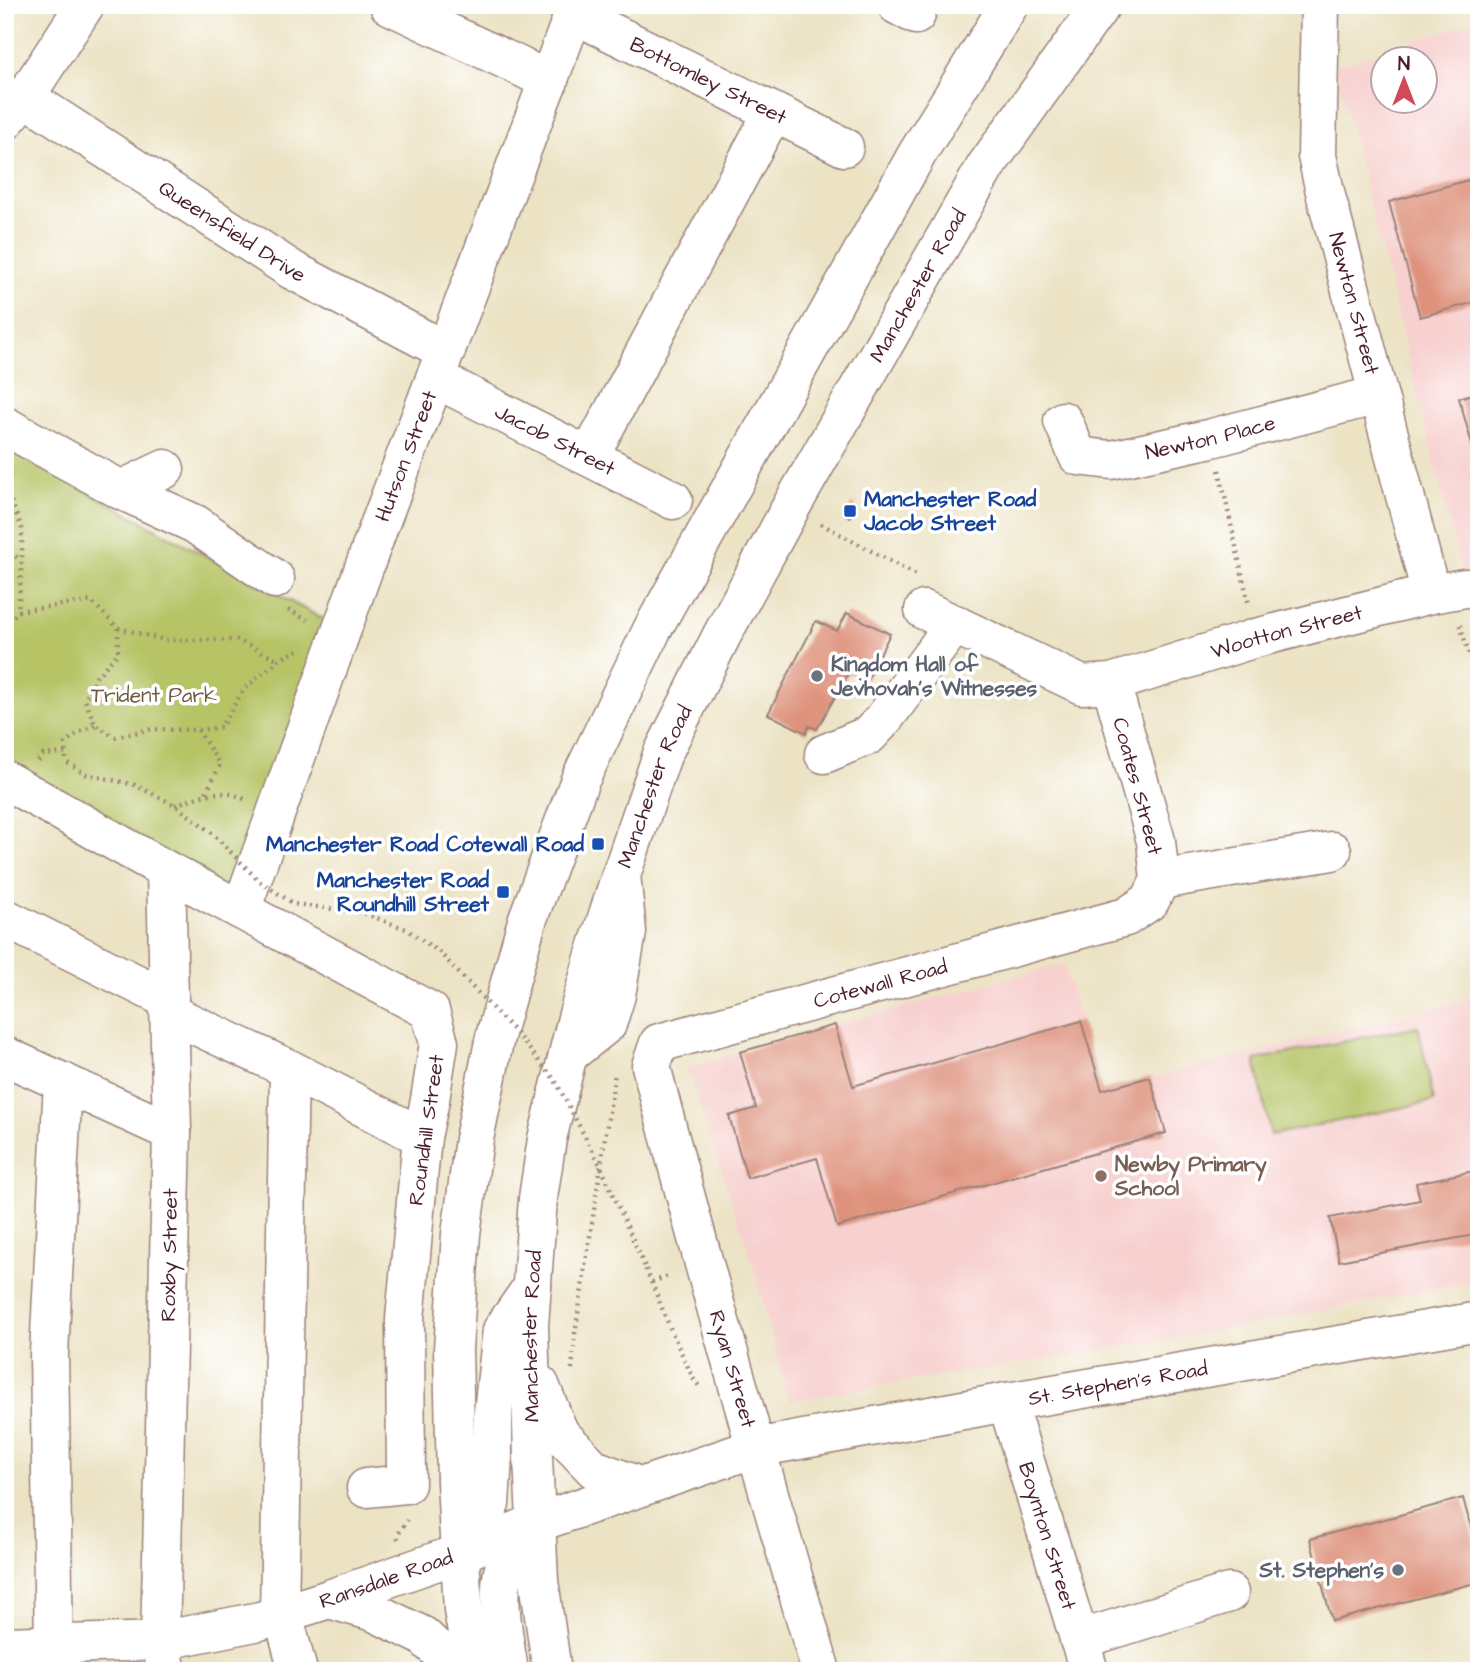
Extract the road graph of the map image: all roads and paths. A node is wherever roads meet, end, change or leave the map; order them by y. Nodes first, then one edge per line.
1 (85, 5) edge
2 (388, 5) edge
3 (1009, 5) edge
4 (1101, 5) edge
5 (1320, 5) edge
6 (576, 9) edge
7 (549, 81) junction
8 (15, 109) edge
9 (773, 112) junction
10 (844, 147) dead end
11 (441, 365) junction
12 (1378, 395) junction
13 (1063, 421) dead end
14 (1212, 438) junction
15 (8, 444) edge
16 (589, 457) junction
17 (165, 469) dead end
18 (121, 490) junction
19 (673, 500) dead end
20 (791, 507) junction
21 (5, 547) edge
22 (22, 562) junction
23 (275, 579) dead end
24 (1456, 590) edge
25 (936, 605) junction
26 (18, 611) junction
27 (5, 627) edge
28 (118, 628) junction
29 (1256, 638) junction
30 (1111, 683) junction
31 (1479, 685) edge
32 (95, 725) junction
33 (198, 730) junction
34 (824, 754) dead end
35 (5, 780) edge
36 (206, 793) junction
37 (251, 803) dead end
38 (175, 805) junction
39 (1332, 851) dead end
40 (166, 870) junction
41 (1160, 880) junction
42 (241, 910) junction
43 (1126, 917) joint
44 (5, 918) edge
45 (169, 1007) junction
46 (5, 1056) edge
47 (650, 1066) junction
48 (289, 1069) junction
49 (63, 1082) junction
50 (172, 1132) junction
51 (422, 1137) junction
52 (646, 1269) dead end
53 (532, 1287) junction
54 (1479, 1321) edge
55 (531, 1363) junction
56 (572, 1372) dead end
57 (1007, 1402) junction
58 (755, 1448) junction
59 (641, 1487) junction
60 (366, 1488) dead end
61 (410, 1515) dead end
62 (536, 1523) junction
63 (460, 1553) junction
64 (412, 1570) junction
65 (1230, 1593) dead end
66 (329, 1599) junction
67 (281, 1615) junction
68 (5, 1646) edge
69 (163, 1656) edge
70 (1084, 1656) edge
71 (57, 1658) edge
72 (298, 1671) edge
73 (457, 1671) edge
74 (474, 1671) edge
75 (509, 1671) edge
76 (552, 1671) edge
77 (821, 1671) edge

1 - 8 street
2 - 7 street
3 - 63 street
4 - 20 street, Manchester Road
5 - 12 street, Newton Street
6 - 7 street, Hutson Street
6 - 9 street, Bottomley Street
7 - 11 street, Hutson Street
8 - 11 street, Queensfield Drive
9 - 10 street, Bottomley Street
9 - 16 street
11 - 16 street, Jacob Street
11 - 42 street, Hutson Street
12 - 14 street, Newton Place
12 - 24 street, Newton Street
13 - 14 street, Newton Place
14 - 29 path
15 - 18 street
15 - 22 path
16 - 19 street, Jacob Street
17 - 18 street
18 - 23 street
20 - 25 path
20 - 53 street, Manchester Road
21 - 22 path
22 - 26 path
24 - 29 street, Wootton Street
24 - 31 path
25 - 30 street, Wootton Street
25 - 34 street
26 - 27 path
26 - 28 path
28 - 32 path
28 - 33 path
29 - 30 street, Wootton Street
30 - 41 street, Coates Street
32 - 33 path
32 - 38 path, bridge
33 - 36 path
35 - 40 street, Roundhill Street
36 - 37 path
36 - 38 path
38 - 52 path, bridge
39 - 41 street
40 - 42 street, Roundhill Street
40 - 45 street, Roxby Street
41 - 43 street, Coates Street
42 - 51 street, Roundhill Street
43 - 47 street, Cotewall Road
44 - 45 street
45 - 48 street
45 - 50 street, Roxby Street
46 - 49 street
47 - 56 path
47 - 58 street, Ryan Street
48 - 51 street
48 - 67 street
49 - 50 street
49 - 71 street
50 - 69 street, Roxby Street
51 - 60 street, Roundhill Street
53 - 55 street, Manchester Road
53 - 63 street
54 - 57 street, St. Stephen's Road
55 - 59 street
55 - 62 street, Manchester Road
57 - 58 street, St. Stephen's Road
57 - 70 street, Boynton Street
58 - 59 street, Ransdale Road
58 - 77 street, Ryan Street
59 - 62 street, Ransdale Road
61 - 64 path
62 - 63 street, Ransdale Road
62 - 75 street
62 - 76 street, Manchester Road
63 - 64 street, Ransdale Road
63 - 74 street
64 - 66 street, Ransdale Road
65 - 70 street
66 - 67 street, Ransdale Road
66 - 73 street
67 - 69 street, Ransdale Road
67 - 72 street
68 - 71 street, Ransdale Road
69 - 71 street, Ransdale Road

